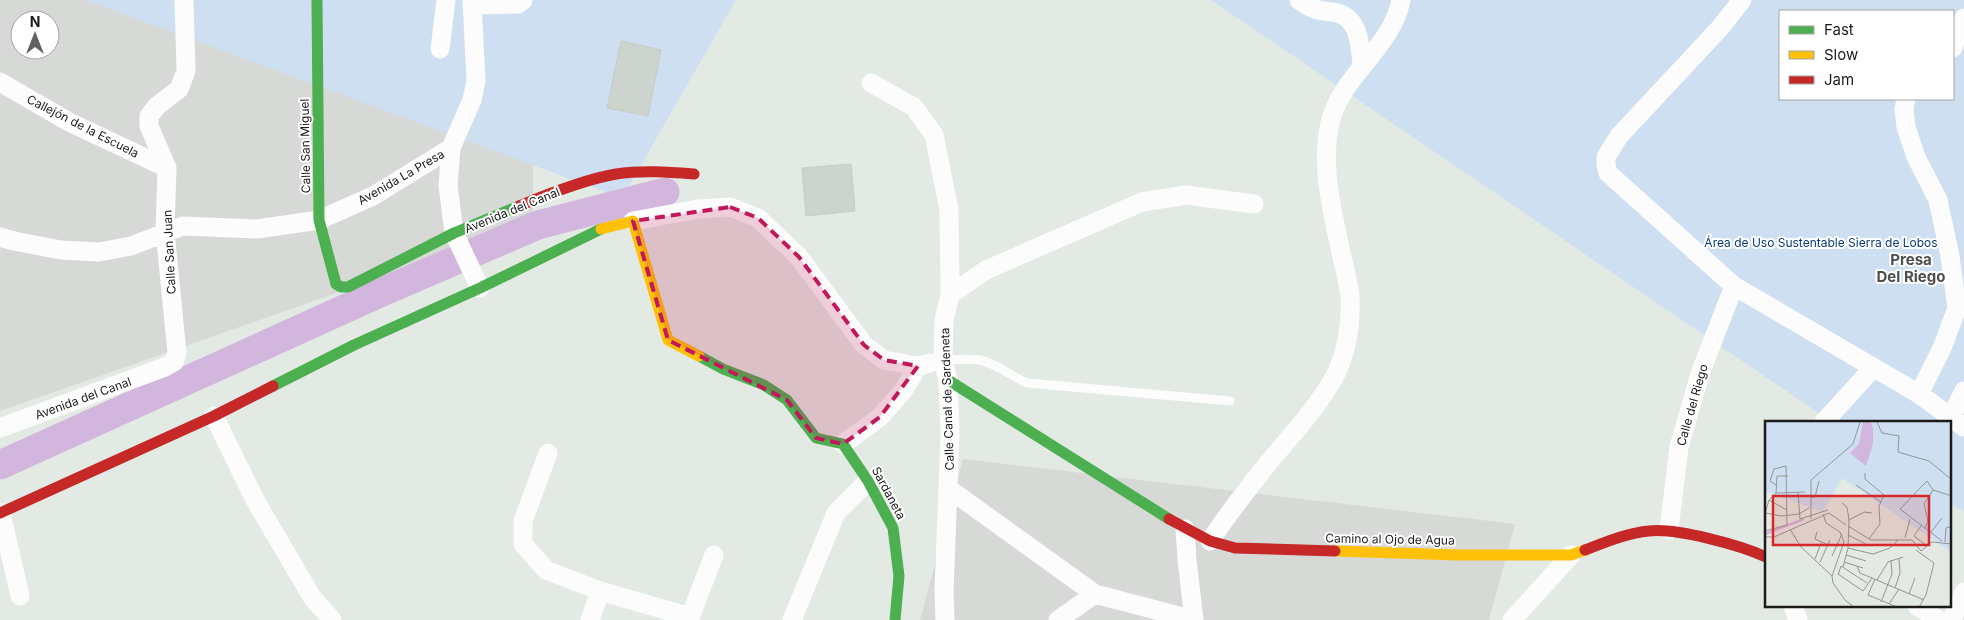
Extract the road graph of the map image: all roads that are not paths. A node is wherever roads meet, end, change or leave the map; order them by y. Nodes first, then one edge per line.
1 (184, 0) edge
2 (318, 0) edge
3 (446, 0) edge
4 (523, 0) edge
5 (1299, 0) edge
6 (1401, 0) edge
7 (1742, 0) edge
8 (472, 2) edge
9 (1964, 18) edge
10 (1954, 45) edge
11 (440, 49) dead end
12 (1362, 65) junction
13 (0, 82) edge
14 (871, 83) dead end
15 (1906, 100) edge
16 (451, 148) junction
17 (167, 168) junction
18 (694, 174) dead end
19 (1254, 204) dead end
20 (320, 220) junction
21 (633, 221) junction
22 (165, 231) junction
23 (0, 236) edge
24 (456, 240) junction
25 (1734, 286) junction
26 (342, 287) joint
27 (480, 288) junction
28 (950, 295) junction
29 (1957, 308) junction
30 (1964, 329) edge
31 (943, 360) junction
32 (918, 366) junction
33 (165, 367) joint
34 (1873, 368) junction
35 (948, 380) junction
36 (1964, 391) edge
37 (1919, 394) junction
38 (1230, 401) dead end
39 (214, 416) junction
40 (1825, 421) edge
41 (1957, 422) edge
42 (0, 428) edge
43 (843, 444) junction
44 (548, 453) dead end
45 (868, 480) junction
46 (949, 489) junction
47 (1, 513) edge
48 (1185, 529) junction
49 (1669, 530) junction
50 (1210, 541) junction
51 (714, 555) dead end
52 (1571, 555) junction
53 (1765, 557) edge
54 (600, 591) junction
55 (1964, 592) edge
56 (1096, 594) junction
57 (20, 596) dead end
58 (1794, 608) edge
59 (1921, 608) edge
60 (690, 618) edge
61 (332, 620) edge
62 (590, 620) edge
63 (792, 620) edge
64 (894, 620) edge
65 (945, 620) edge
66 (1058, 620) edge
67 (1194, 620) edge
68 (1512, 620) edge
69 (1798, 620) edge
70 (1938, 620) edge
71 (1952, 620) edge

1 - 17 street, Calle San Juan
2 - 20 street, Calle San Miguel
3 - 11 street
4 - 8 street
5 - 12 street
6 - 12 street
7 - 25 street
8 - 16 street, Avenida La Presa
9 - 10 street
12 - 50 street
13 - 17 street, Callejón de la Escuela
14 - 28 street, Calle Canal de Sardeneta
15 - 29 street
16 - 20 street, Avenida La Presa
16 - 24 street, Avenida La Presa
17 - 22 street, Calle San Juan
18 - 24 street, Avenida del Canal
19 - 28 street
20 - 22 street, Avenida La Presa
20 - 26 street, Calle San Miguel
21 - 27 street
21 - 32 street
21 - 43 street
22 - 23 street, Avenida La Presa
22 - 33 street, Calle San Juan
24 - 26 street, Avenida del Canal
24 - 27 street, Avenida La Presa
25 - 34 street
25 - 49 street, Calle del Riego
27 - 39 street
28 - 31 street, Calle Canal de Sardeneta
29 - 30 street
29 - 37 street
31 - 32 street
31 - 35 street, Calle Canal de Sardeneta
31 - 38 lane
32 - 43 street
33 - 42 street, Avenida del Canal
34 - 37 street
34 - 40 street
35 - 46 street, Calle Canal de Sardeneta
35 - 48 street, Camino al Ojo de Agua
36 - 41 street
37 - 41 street
39 - 47 street
39 - 61 street
43 - 45 street, Sardaneta
44 - 54 street
45 - 63 street
45 - 64 street, Sardaneta
46 - 56 street
46 - 65 street, Calle Canal de Sardeneta
47 - 57 street
48 - 50 street, Camino al Ojo de Agua
48 - 67 street
49 - 52 street
49 - 53 street
50 - 52 street, Camino al Ojo de Agua
51 - 60 street
52 - 68 street
54 - 60 street
54 - 62 street
55 - 71 street
56 - 66 street
56 - 67 street
58 - 69 street
59 - 70 street

